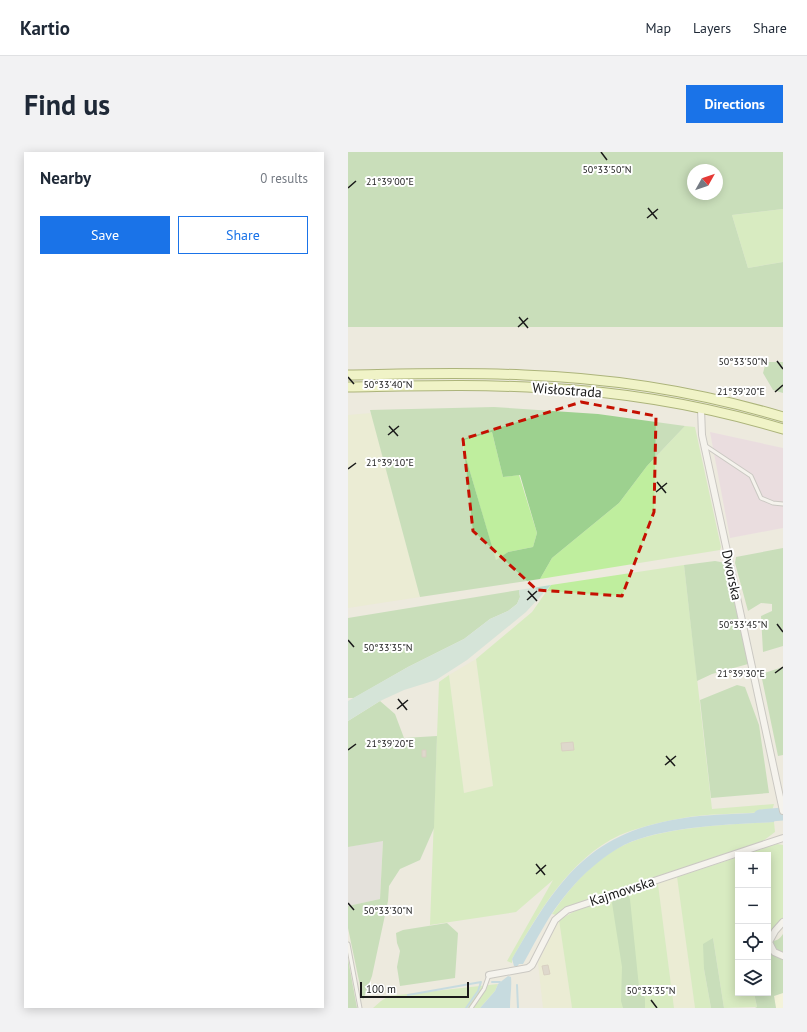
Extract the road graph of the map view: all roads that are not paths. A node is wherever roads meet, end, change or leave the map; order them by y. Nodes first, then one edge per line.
1 (348, 375) edge
2 (348, 387) edge
3 (702, 397) junction
4 (701, 409) junction
5 (783, 417) edge
6 (783, 429) edge
7 (704, 446) junction
8 (783, 504) edge
9 (781, 788) edge
10 (783, 810) edge
11 (783, 838) edge
12 (783, 922) edge
13 (348, 944) edge
14 (783, 956) edge
15 (488, 975) joint
16 (360, 1008) edge
17 (471, 1008) edge

1 - 3 main road, Wisłostrada
2 - 4 main road, Wisłostrada
3 - 4 main road
3 - 5 main road, Wisłostrada
4 - 6 main road, Wisłostrada
4 - 7 street, Dworska
7 - 8 lane
7 - 9 street, Dworska
9 - 10 street, Dworska
11 - 15 street, Kajmowska
12 - 14 street
13 - 16 lane
15 - 17 lane

